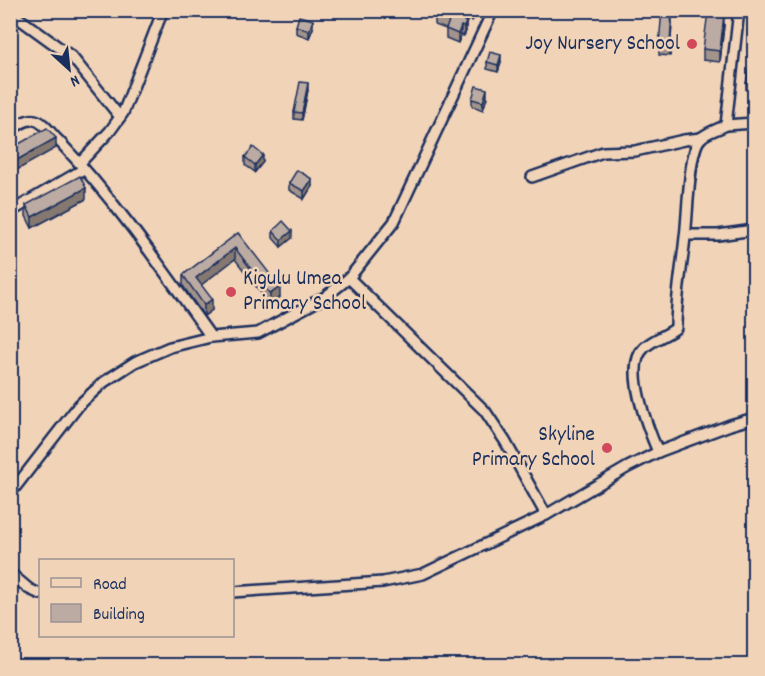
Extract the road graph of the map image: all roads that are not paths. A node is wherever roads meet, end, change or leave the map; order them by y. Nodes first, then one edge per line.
1 (163, 10) edge
2 (493, 10) edge
3 (740, 10) edge
4 (10, 12) edge
5 (120, 117) junction
6 (754, 123) edge
7 (726, 125) junction
8 (10, 131) edge
9 (701, 138) junction
10 (82, 166) junction
11 (532, 177) dead end
12 (10, 212) edge
13 (754, 230) edge
14 (686, 235) junction
15 (350, 278) junction
16 (211, 337) junction
17 (754, 418) edge
18 (658, 452) junction
19 (10, 494) edge
20 (546, 515) junction
21 (10, 573) edge
22 (234, 592) edge
23 (39, 594) edge

1 - 5 street
2 - 15 street
3 - 7 street
4 - 5 street
5 - 10 street
6 - 7 street
7 - 9 street
8 - 10 street
9 - 11 street
9 - 14 street
10 - 12 street
10 - 16 street
13 - 14 street
14 - 18 street
15 - 16 street
15 - 20 street
16 - 19 street
17 - 18 street
18 - 20 street
20 - 22 street
21 - 23 street

